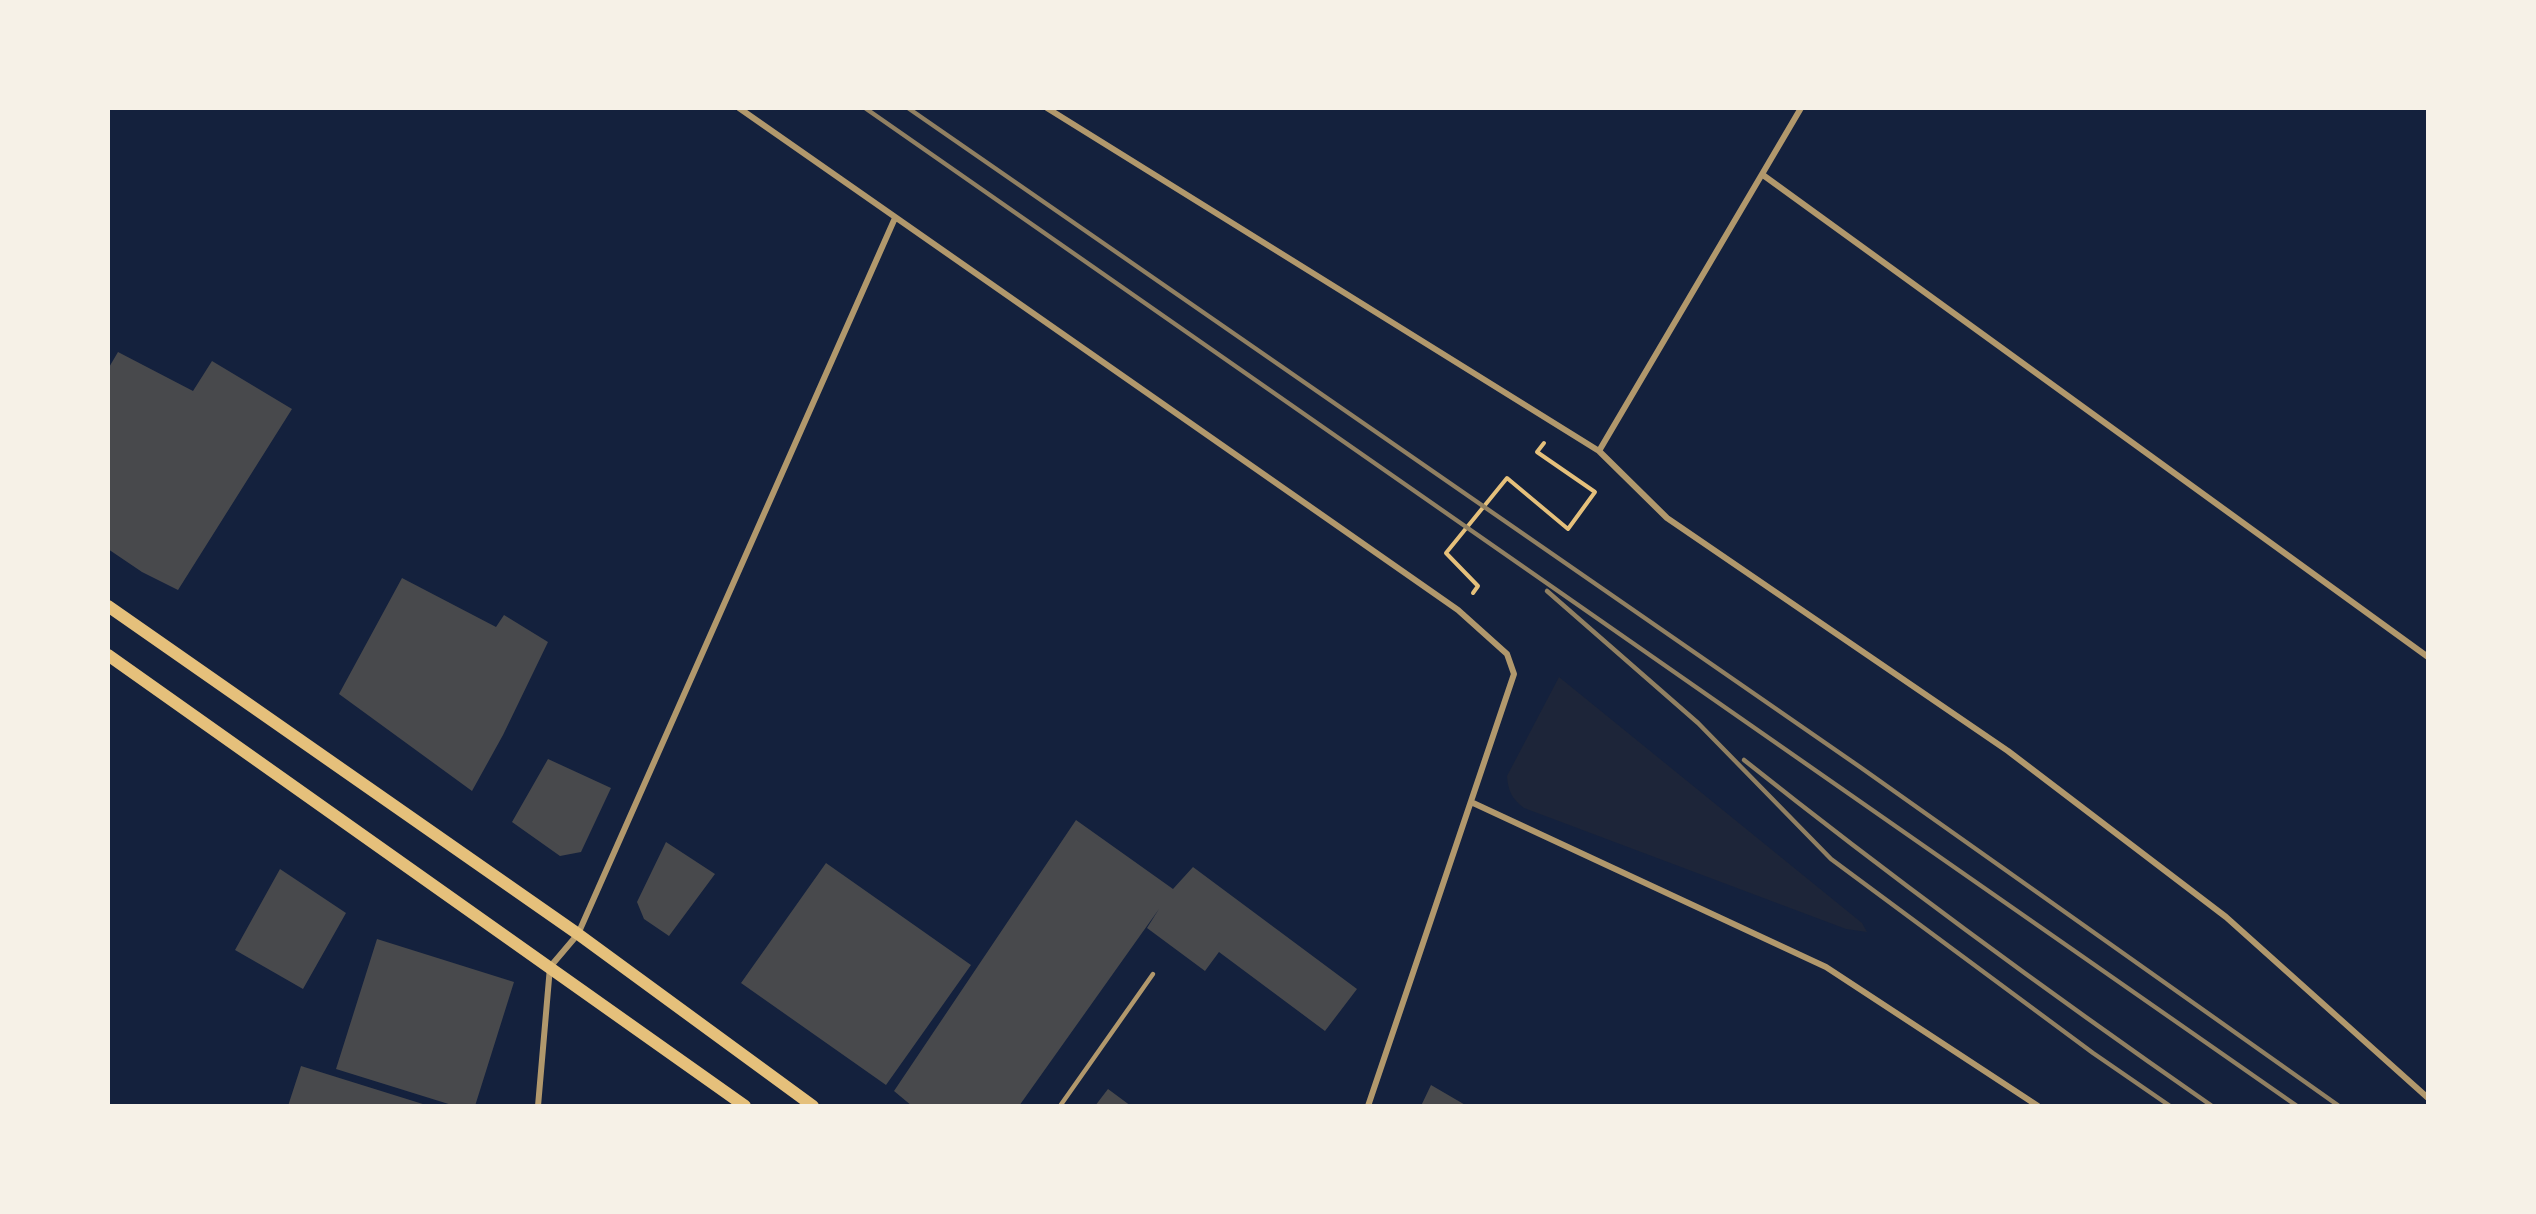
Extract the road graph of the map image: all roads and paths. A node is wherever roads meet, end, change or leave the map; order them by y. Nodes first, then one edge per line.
1 (739, 108) edge
2 (1047, 108) edge
3 (1801, 108) edge
4 (1763, 175) junction
5 (895, 218) junction
6 (1556, 425) junction
7 (1599, 451) junction
8 (1478, 586) dead end
9 (108, 606) edge
10 (108, 655) edge
11 (2428, 657) edge
12 (1472, 802) junction
13 (578, 934) junction
14 (550, 967) junction
15 (1153, 974) dead end
16 (2428, 1098) edge
17 (538, 1106) edge
18 (745, 1106) edge
19 (813, 1106) edge
20 (1060, 1106) edge
21 (1368, 1106) edge
22 (2038, 1106) edge

1 - 5 street
2 - 6 street
3 - 4 street
4 - 7 street
4 - 11 street
5 - 12 street
5 - 13 street
6 - 7 street
6 - 8 path
7 - 16 street
9 - 13 main road
10 - 14 main road
12 - 21 street
12 - 22 street
13 - 14 street
13 - 19 main road
14 - 17 street
14 - 18 main road
15 - 20 lane

